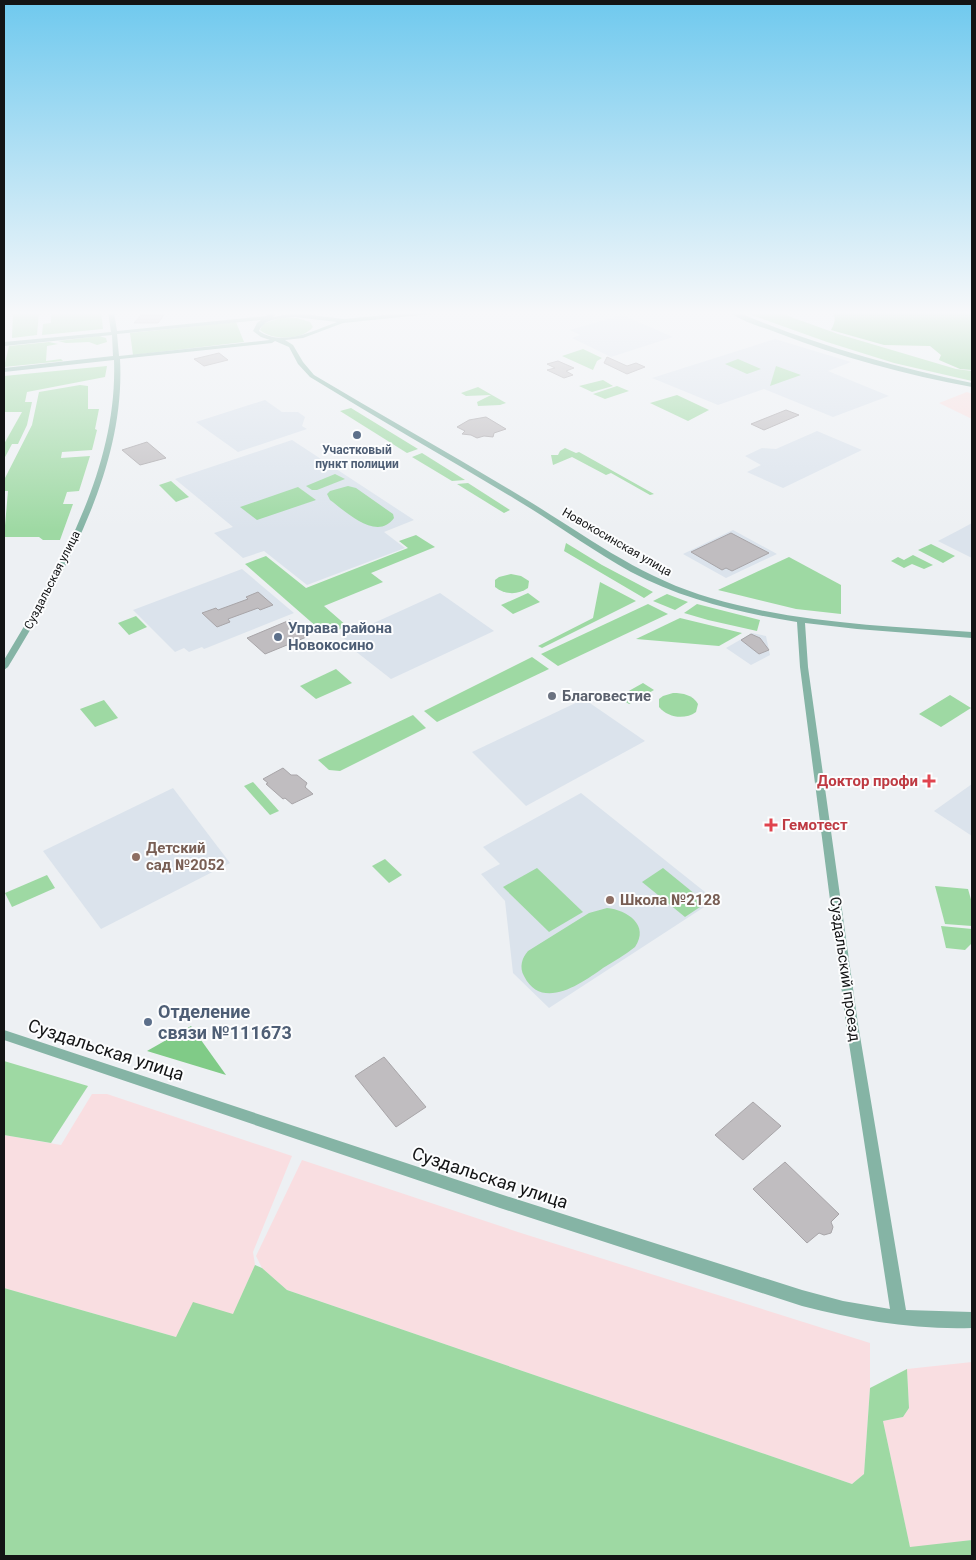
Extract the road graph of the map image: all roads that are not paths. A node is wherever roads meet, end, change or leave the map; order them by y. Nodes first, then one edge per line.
1 (116, 385) edge
2 (327, 385) edge
3 (801, 620) junction
4 (972, 635) edge
5 (4, 667) edge
6 (4, 1036) edge
7 (898, 1316) junction
8 (972, 1320) edge

1 - 5 street, Суздальская улица
2 - 3 street, Новокосинская улица
3 - 4 street, Новокосинская улица
3 - 7 street, Суздальский проезд
6 - 7 street, Суздальская улица
7 - 8 street, Суздальская улица

